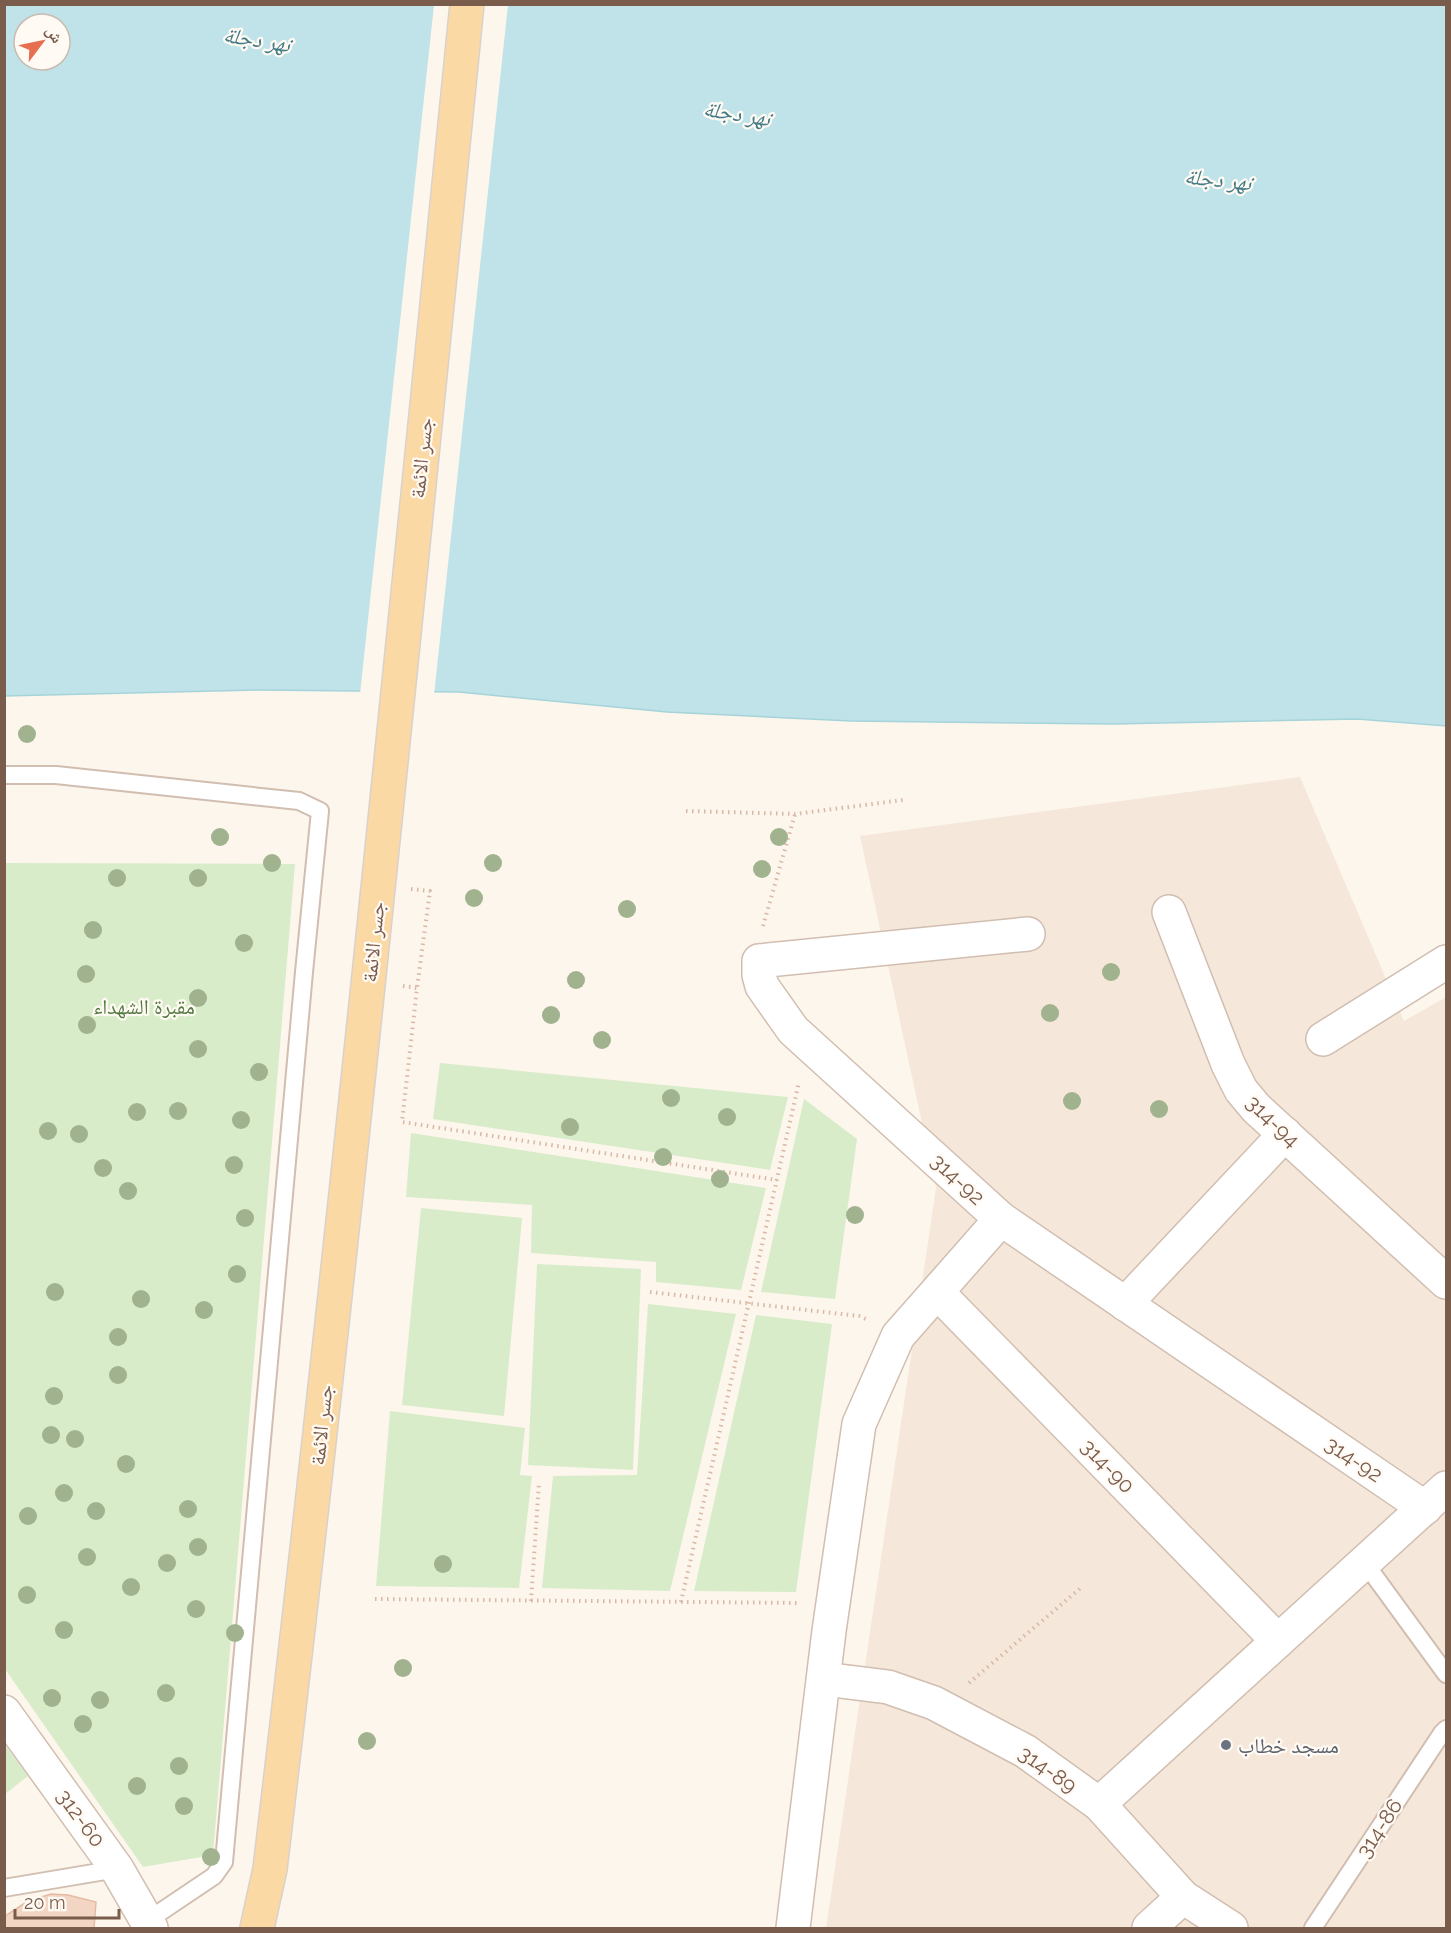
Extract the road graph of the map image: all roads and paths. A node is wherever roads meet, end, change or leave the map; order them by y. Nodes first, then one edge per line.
1 (467, 4) edge
2 (4, 775) edge
3 (903, 800) dead end
4 (686, 812) dead end
5 (795, 814) junction
6 (430, 891) dead end
7 (1169, 912) dead end
8 (1028, 934) dead end
9 (759, 961) junction
10 (1446, 962) edge
11 (403, 986) dead end
12 (417, 988) junction
13 (1323, 1039) dead end
14 (818, 1051) junction
15 (1285, 1134) junction
16 (777, 1180) junction
17 (1001, 1219) junction
18 (1446, 1282) edge
19 (651, 1292) dead end
20 (937, 1292) junction
21 (748, 1303) junction
22 (1125, 1304) junction
23 (898, 1335) junction
24 (538, 1483) dead end
25 (1436, 1498) edge
26 (1365, 1563) junction
27 (1083, 1586) dead end
28 (375, 1599) dead end
29 (531, 1601) junction
30 (681, 1602) junction
31 (833, 1604) junction
32 (1278, 1641) junction
33 (1446, 1674) edge
34 (824, 1679) junction
35 (941, 1707) junction
36 (4, 1712) edge
37 (1446, 1729) edge
38 (1099, 1804) junction
39 (117, 1869) junction
40 (270, 1873) junction
41 (4, 1888) edge
42 (1183, 1897) junction
43 (149, 1925) edge
44 (257, 1929) edge
45 (273, 1929) edge
46 (793, 1929) edge
47 (1149, 1929) edge
48 (1231, 1929) edge
49 (1313, 1929) edge

1 - 40 main road, جسر الائمة, bridge
2 - 43 lane
3 - 5 path
4 - 5 path
5 - 9 path
6 - 12 path
7 - 15 street, 314-94
8 - 9 street
9 - 14 street, 314-92
10 - 13 street
11 - 12 path
12 - 16 path
14 - 16 path
14 - 17 street, 314-92
15 - 18 street, 314-94
15 - 22 street
16 - 21 path
17 - 20 street
17 - 22 street, 314-92
19 - 21 path
20 - 23 street
20 - 32 street, 314-90
21 - 23 path
21 - 30 path
22 - 25 street, 314-92
23 - 31 street
24 - 29 path
25 - 26 street
26 - 32 street
26 - 33 lane
27 - 35 path
28 - 29 path
29 - 30 path
30 - 31 path
31 - 34 street
32 - 38 street
34 - 35 street, 314-89
34 - 46 street
35 - 38 street, 314-89
36 - 39 street, 312-60
37 - 49 lane, 314-86
38 - 42 street, 314-89
39 - 41 lane
39 - 43 street, 312-60
40 - 44 main road
40 - 45 main road
42 - 47 street
42 - 48 street, 314-89

